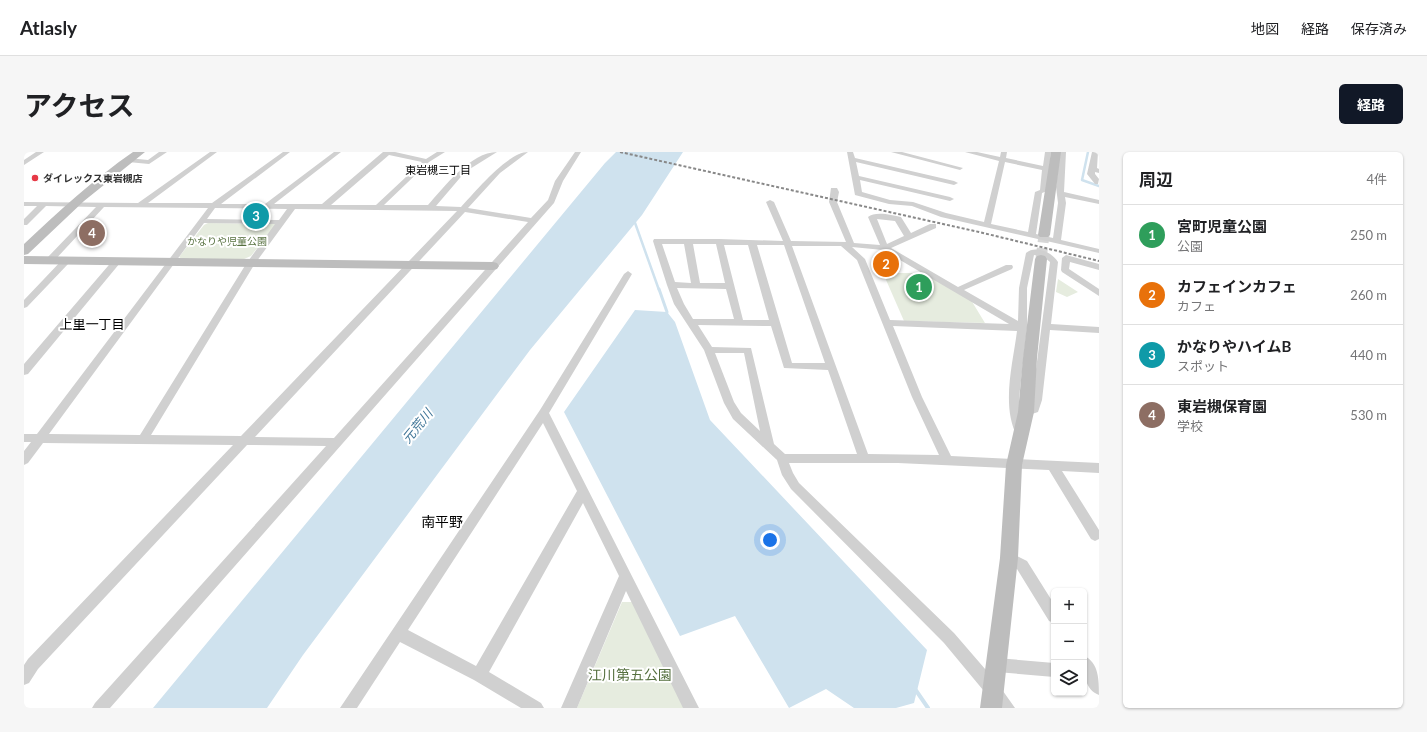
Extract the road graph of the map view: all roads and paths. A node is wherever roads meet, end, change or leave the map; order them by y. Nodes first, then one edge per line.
1 (41, 152) edge
2 (140, 152) edge
3 (164, 152) edge
4 (214, 152) edge
5 (287, 152) edge
6 (338, 152) edge
7 (387, 152) edge
8 (442, 152) edge
9 (494, 152) edge
10 (525, 152) edge
11 (578, 152) edge
12 (894, 152) edge
13 (1048, 152) edge
14 (1056, 152) edge
15 (1063, 152) edge
16 (850, 155) edge
17 (1003, 156) edge
18 (1096, 156) edge
19 (964, 158) edge
20 (26, 160) edge
21 (128, 160) junction
22 (427, 161) junction
23 (1046, 169) junction
24 (1096, 170) edge
25 (856, 177) junction
26 (1098, 182) dead end
27 (834, 190) dead end
28 (1061, 194) junction
29 (950, 199) junction
30 (770, 202) dead end
31 (1099, 202) edge
32 (24, 204) edge
33 (44, 204) junction
34 (72, 204) junction
35 (102, 205) junction
36 (140, 205) junction
37 (214, 206) junction
38 (267, 206) junction
39 (292, 207) junction
40 (324, 207) junction
41 (378, 207) junction
42 (430, 208) junction
43 (463, 209) junction
44 (201, 221) junction
45 (533, 221) junction
46 (281, 222) junction
47 (24, 223) edge
48 (987, 224) junction
49 (933, 226) dead end
50 (1032, 235) junction
51 (1044, 235) tunnel mouth
52 (909, 237) junction
53 (688, 241) junction
54 (719, 241) junction
55 (1057, 241) junction
56 (752, 243) junction
57 (787, 243) junction
58 (847, 244) junction
59 (885, 248) junction
60 (24, 251) edge
61 (1099, 251) edge
62 (1041, 259) tunnel mouth
63 (24, 260) edge
64 (50, 260) junction
65 (66, 260) junction
66 (117, 261) junction
67 (170, 263) junction
68 (250, 264) junction
69 (410, 265) junction
70 (493, 266) junction
71 (1009, 267) dead end
72 (1099, 267) edge
73 (628, 274) dead end
74 (671, 285) junction
75 (696, 285) junction
76 (730, 286) junction
77 (958, 290) junction
78 (1099, 293) edge
79 (24, 305) edge
80 (690, 322) junction
81 (739, 322) junction
82 (775, 323) junction
83 (886, 324) junction
84 (1045, 327) junction
85 (1022, 328) junction
86 (1099, 330) edge
87 (709, 350) junction
88 (831, 367) junction
89 (24, 371) edge
90 (1026, 412) junction
91 (544, 413) junction
92 (1021, 434) junction
93 (24, 438) edge
94 (40, 439) junction
95 (143, 439) junction
96 (245, 441) junction
97 (338, 442) junction
98 (769, 446) junction
99 (782, 458) junction
100 (864, 458) junction
101 (24, 460) edge
102 (947, 460) junction
103 (1014, 465) junction
104 (1053, 466) junction
105 (1099, 468) edge
106 (584, 492) junction
107 (1095, 535) dead end
108 (1009, 558) junction
109 (625, 577) junction
110 (1051, 611) edge
111 (398, 634) junction
112 (997, 665) junction
113 (1051, 670) edge
114 (1087, 671) edge
115 (479, 675) junction
116 (24, 678) edge
117 (1099, 688) edge
118 (992, 699) edge
119 (351, 707) edge
120 (100, 708) edge
121 (536, 708) edge
122 (569, 708) edge
123 (691, 708) edge
124 (1007, 708) edge

1 - 20 street
2 - 21 street
3 - 21 street
4 - 36 street
5 - 37 street
6 - 38 street
7 - 22 street
7 - 40 street
8 - 22 street
9 - 42 street
10 - 43 street
11 - 45 street
12 - 19 street
13 - 23 street
14 - 51 street
15 - 28 street
16 - 25 street
16 - 29 street
17 - 19 street
17 - 23 street
17 - 48 street
18 - 24 street
19 - 29 street
21 - 34 street
22 - 41 street
23 - 50 street
24 - 26 street
25 - 29 street
25 - 29 street
27 - 58 street
28 - 31 street
28 - 55 street
29 - 48 street
30 - 57 street
32 - 33 street
33 - 34 street
33 - 47 street
34 - 35 street
34 - 60 street
35 - 36 street
35 - 64 street
36 - 37 street
37 - 38 street
37 - 44 street
38 - 39 street
39 - 40 street
39 - 46 street
40 - 41 street
41 - 42 street
42 - 43 street
43 - 45 street
43 - 69 street
44 - 46 street
44 - 67 street
45 - 70 street
46 - 68 street
48 - 50 street
49 - 52 street
50 - 55 street
52 - 59 street
52 - 59 street
53 - 54 street
53 - 74 street
53 - 75 street
54 - 56 street
54 - 76 street
55 - 61 street
56 - 57 street
56 - 82 street
57 - 58 street
57 - 88 street
58 - 59 street
58 - 83 street
59 - 77 street
62 - 90 street
63 - 64 street
64 - 65 street
65 - 66 street
65 - 79 street
66 - 67 street
66 - 89 street
67 - 68 street
67 - 94 street
68 - 69 street
68 - 95 street
69 - 70 street
69 - 96 street
70 - 97 street
71 - 77 street
72 - 78 street
73 - 91 street
74 - 75 street
74 - 80 street
75 - 76 street
76 - 81 street
77 - 85 street
80 - 81 street
80 - 87 street
81 - 82 street
82 - 88 street
83 - 85 street
83 - 102 street
84 - 85 street
84 - 86 street
84 - 90 street
85 - 92 street
87 - 98 street
87 - 98 street
88 - 100 street
90 - 92 street
91 - 106 street
91 - 111 street
92 - 103 street
93 - 94 street
94 - 95 street
94 - 101 street
95 - 96 street
96 - 97 street
96 - 116 street
97 - 120 street
98 - 99 street
99 - 100 street
99 - 118 street
100 - 102 street
102 - 103 street
103 - 104 street
103 - 108 street
104 - 105 street
104 - 107 street
106 - 109 street
106 - 115 street
108 - 110 street
108 - 112 street
109 - 122 street
109 - 123 street
111 - 115 street
111 - 119 street
112 - 113 street
112 - 118 street
114 - 117 street
115 - 121 street
118 - 124 street

